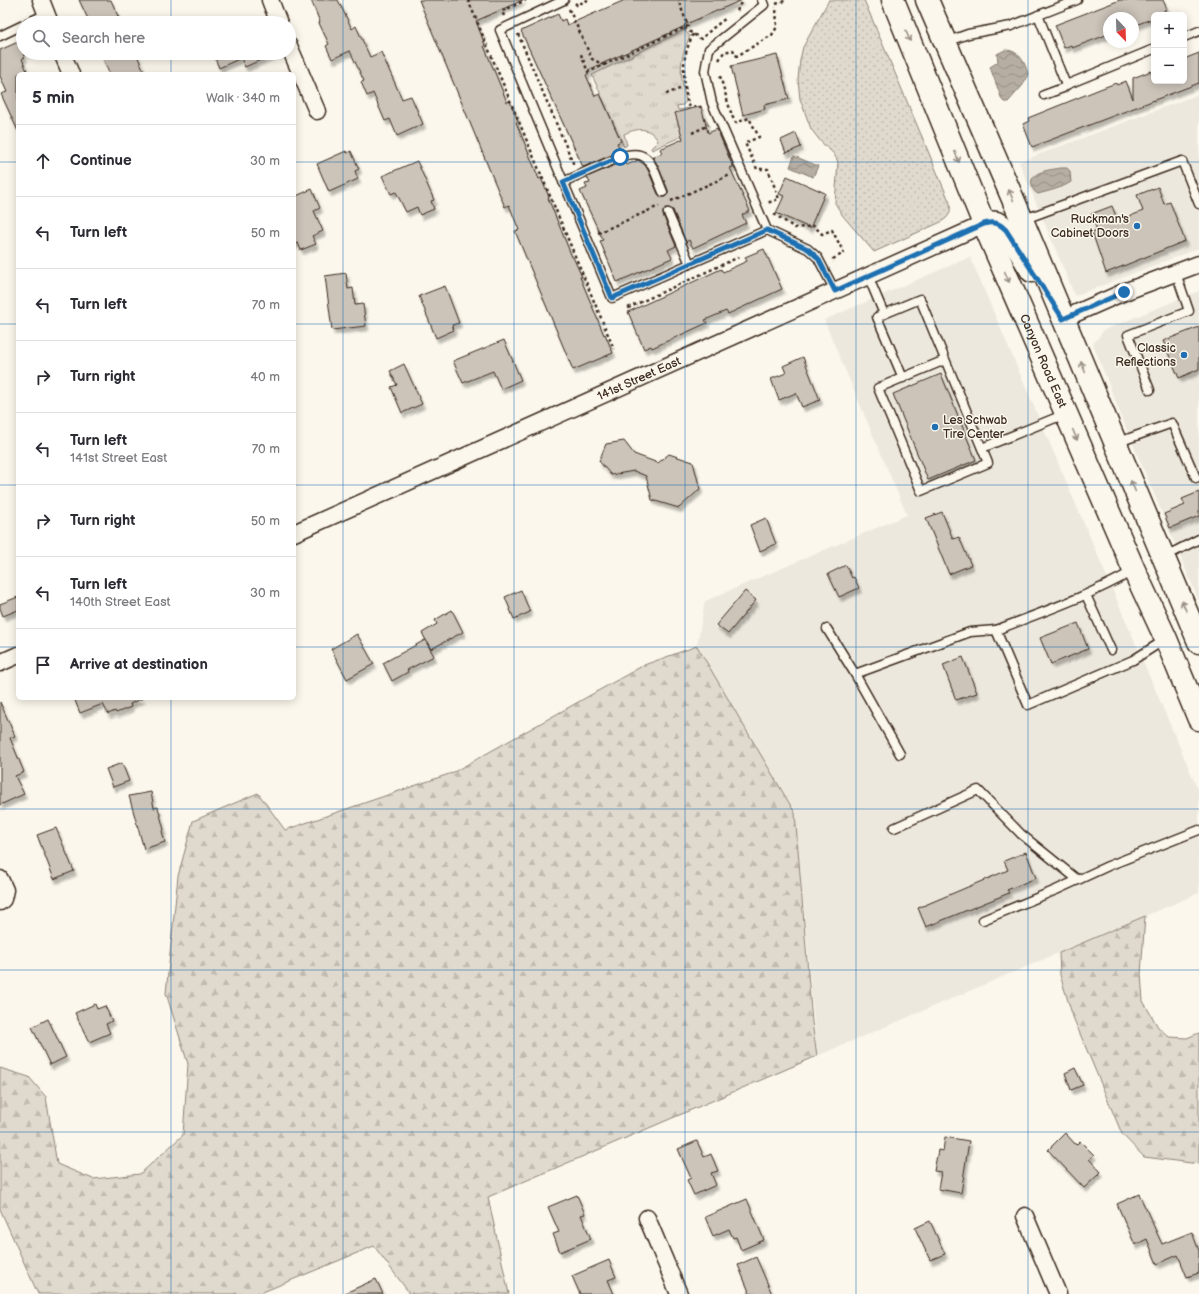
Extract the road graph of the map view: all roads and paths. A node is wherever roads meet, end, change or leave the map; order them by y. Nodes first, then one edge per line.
1 (270, 0) edge
2 (468, 0) edge
3 (526, 0) edge
4 (588, 0) edge
5 (679, 0) edge
6 (742, 0) edge
7 (762, 0) edge
8 (774, 0) edge
9 (787, 0) edge
10 (893, 0) edge
11 (927, 0) edge
12 (1077, 0) edge
13 (566, 2) edge
14 (574, 2) dead end
15 (776, 4) junction
16 (1038, 15) junction
17 (276, 16) edge
18 (511, 25) junction
19 (16, 28) edge
20 (684, 28) junction
21 (1199, 31) edge
22 (693, 34) junction
23 (0, 36) edge
24 (1187, 36) edge
25 (945, 42) junction
26 (1151, 50) edge
27 (580, 52) dead end
28 (65, 60) edge
29 (295, 60) edge
30 (718, 62) dead end
31 (604, 65) junction
32 (718, 71) dead end
33 (69, 72) edge
34 (1066, 84) junction
35 (686, 87) junction
36 (666, 94) dead end
37 (1044, 95) dead end
38 (317, 111) dead end
39 (704, 112) dead end
40 (707, 119) dead end
41 (692, 133) dead end
42 (755, 164) junction
43 (741, 170) junction
44 (562, 180) junction
45 (546, 188) junction
46 (663, 192) dead end
47 (1199, 204) edge
48 (770, 208) dead end
49 (668, 213) dead end
50 (772, 213) dead end
51 (1022, 220) junction
52 (984, 224) junction
53 (767, 230) junction
54 (595, 235) dead end
55 (690, 264) junction
56 (835, 264) dead end
57 (1199, 264) edge
58 (1176, 273) junction
59 (868, 276) junction
60 (835, 291) junction
61 (884, 314) junction
62 (1063, 319) junction
63 (614, 349) dead end
64 (945, 360) junction
65 (903, 378) junction
66 (1150, 390) dead end
67 (1066, 413) junction
68 (1115, 444) junction
69 (982, 448) junction
70 (1196, 478) dead end
71 (296, 533) edge
72 (1199, 539) edge
73 (1163, 557) junction
74 (1134, 570) junction
75 (1086, 595) junction
76 (827, 628) dead end
77 (996, 630) junction
78 (1166, 639) junction
79 (1199, 642) edge
80 (1111, 650) dead end
81 (16, 656) edge
82 (0, 663) edge
83 (855, 674) junction
84 (1199, 698) edge
85 (1199, 719) edge
86 (900, 754) dead end
87 (894, 828) dead end
88 (1199, 830) edge
89 (0, 879) edge
90 (1078, 880) junction
91 (0, 902) edge
92 (983, 920) dead end
93 (1026, 1216) dead end
94 (647, 1218) dead end
95 (679, 1294) edge
96 (1058, 1294) edge

1 - 17 street
2 - 45 path
3 - 18 path
4 - 14 path
5 - 20 path
6 - 22 path
7 - 43 lane
8 - 15 path
9 - 15 path
10 -> 52 main road, Canyon Road East
11 - 25 main road
12 - 16 lane
13 - 18 lane
13 - 31 path
15 - 30 path
16 - 25 lane
16 - 34 lane
18 - 44 path
18 - 44 lane
19 - 23 lane
20 - 22 path
20 - 31 path
21 - 24 lane
22 - 35 path
51 -> 25 main road
26 - 34 lane
27 - 31 path
28 - 33 street
29 - 38 street
32 - 42 path
34 - 37 lane
35 - 36 path
35 - 39 path
40 - 41 path
42 - 43 path
42 - 48 path
43 - 53 lane
43 - 54 path
44 - 45 path
44 - 46 lane
44 - 55 lane
45 - 63 path
47 - 51 lane
49 - 55 lane
50 - 56 path
51 - 62 main road
52 - 59 street, 141st Street East
52 - 62 main road
52 -> 67 main road, Canyon Road East
53 - 55 lane
53 - 60 lane
57 - 58 street
58 - 62 street
58 - 66 lane
59 - 60 street, 141st Street East
59 - 61 lane
60 - 71 street, 141st Street East
61 - 64 lane
61 - 65 lane
68 -> 62 main road
64 - 65 lane
64 - 69 lane
65 - 69 lane
67 - 69 lane
67 -> 74 main road, Canyon Road East
68 - 70 lane
73 -> 68 main road
72 - 73 lane
79 -> 73 main road
74 - 75 lane
74 - 78 main road, Canyon Road East
75 - 77 lane
75 - 80 lane
76 - 83 lane
77 - 78 lane
77 - 83 lane
78 - 84 main road
78 - 85 main road, Canyon Road East
81 - 82 street
83 - 86 lane
87 - 90 lane
88 - 90 lane
89 - 91 street
90 - 92 lane
93 - 96 street
94 - 95 street

